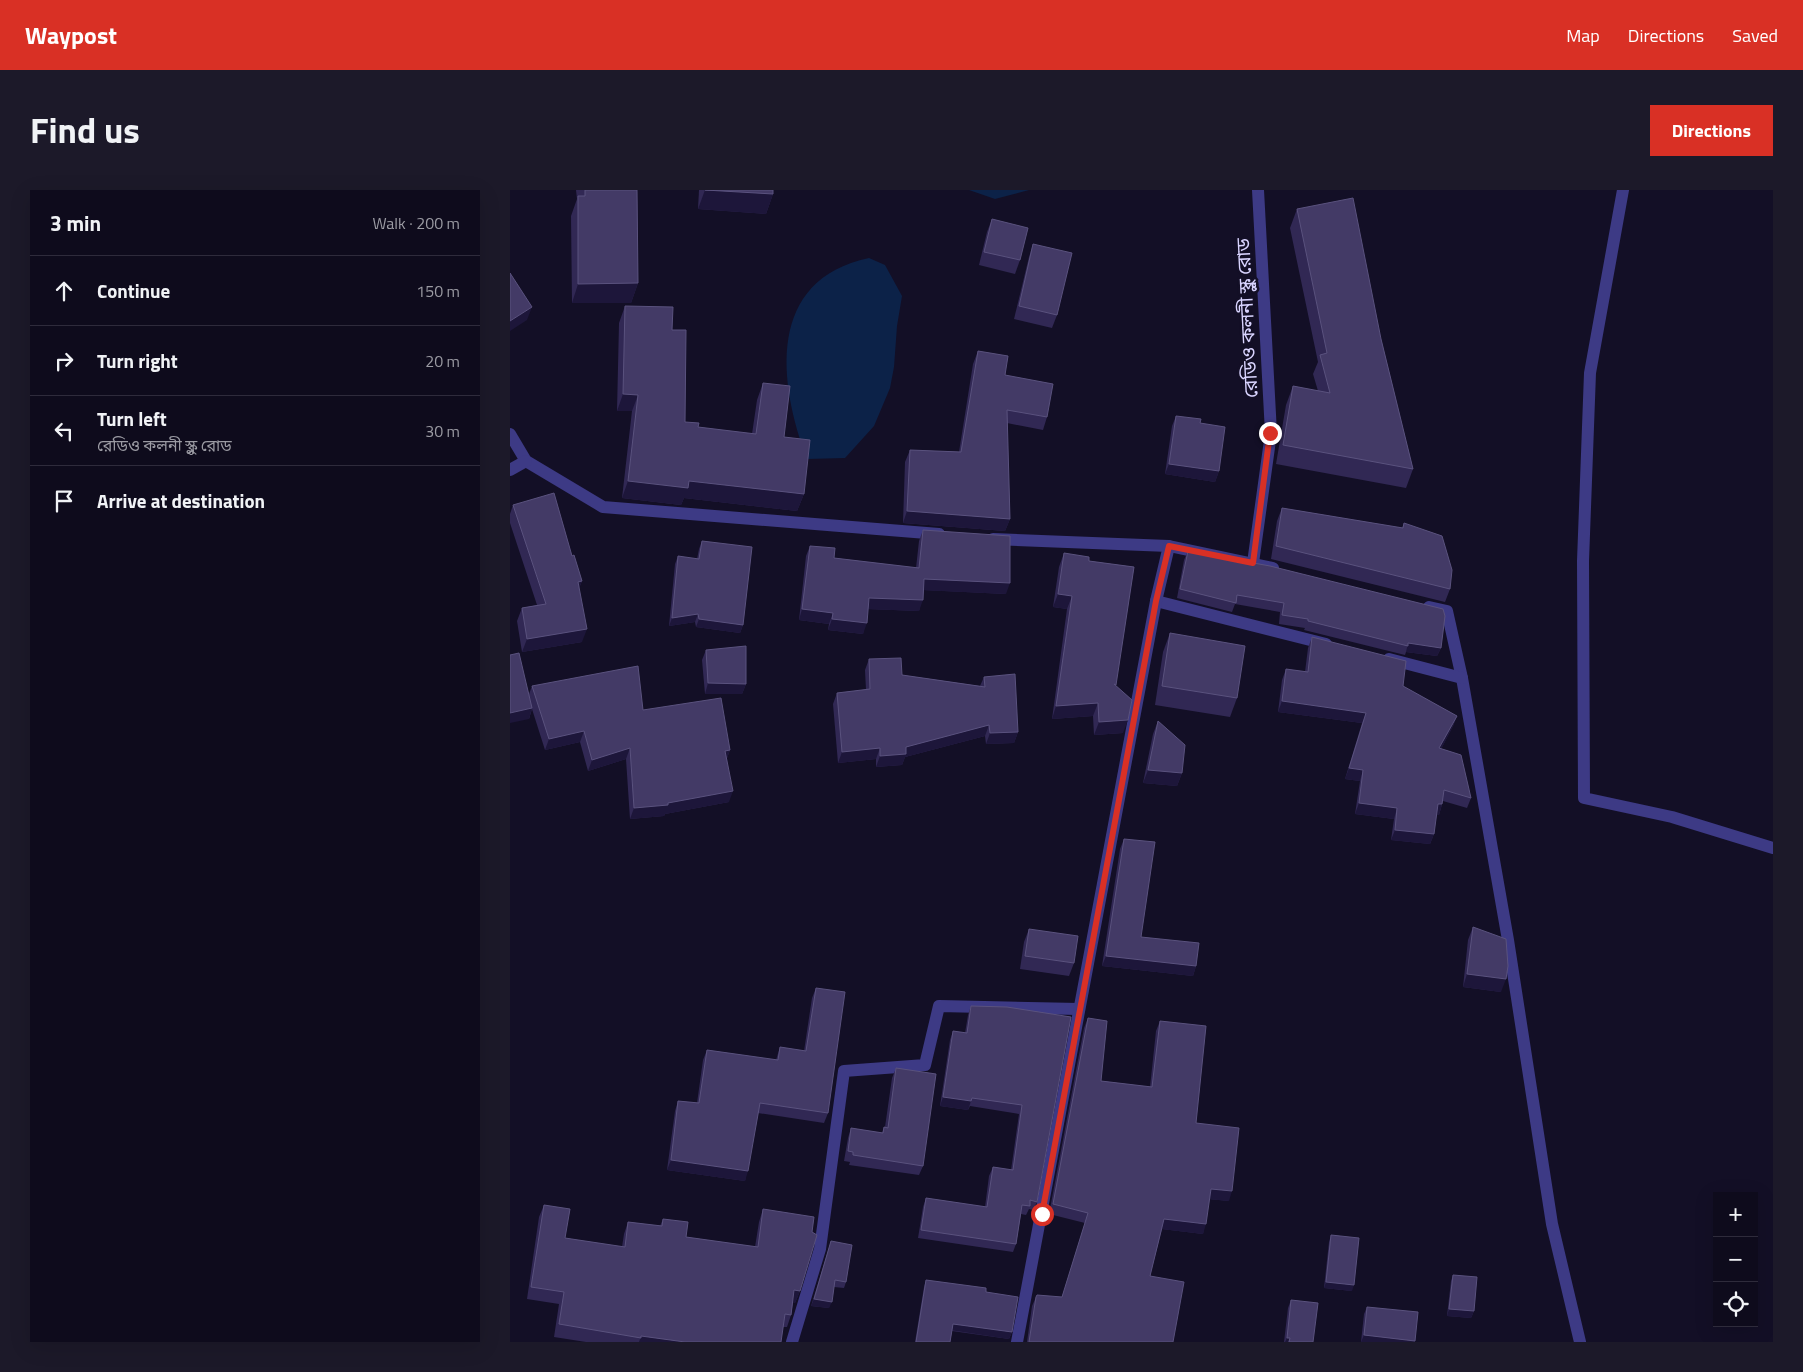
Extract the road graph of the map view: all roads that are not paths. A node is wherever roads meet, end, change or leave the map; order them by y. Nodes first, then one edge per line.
1 (1258, 190) edge
2 (1623, 190) edge
3 (510, 434) edge
4 (526, 461) junction
5 (510, 470) edge
6 (950, 535) edge
7 (980, 538) edge
8 (1169, 546) junction
9 (1253, 563) junction
10 (1282, 570) edge
11 (1156, 601) junction
12 (1418, 604) edge
13 (1338, 647) edge
14 (1376, 656) edge
15 (1462, 678) junction
16 (1773, 848) edge
17 (1079, 1009) junction
18 (792, 1342) edge
19 (1017, 1342) edge
20 (1580, 1342) edge

1 - 9 street, রেডিও কলনী স্কুল রোড
2 - 16 street
3 - 4 street
4 - 5 street
4 - 6 street
7 - 8 street
8 - 9 street
8 - 11 street
9 - 10 street
11 - 13 street
11 - 17 street
12 - 15 street
14 - 15 street
15 - 20 street
17 - 18 street
17 - 19 street

